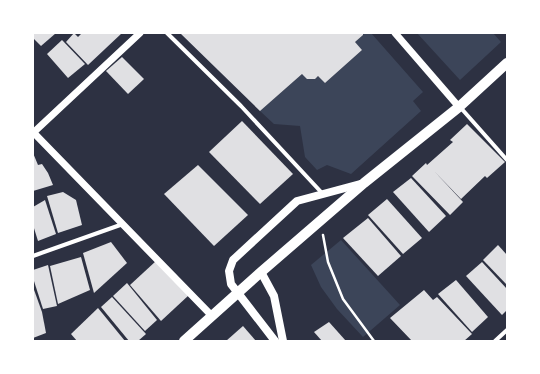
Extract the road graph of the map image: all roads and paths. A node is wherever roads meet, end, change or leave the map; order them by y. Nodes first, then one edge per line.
1 (140, 33) edge
2 (167, 33) edge
3 (395, 33) edge
4 (507, 63) edge
5 (459, 107) junction
6 (33, 132) edge
7 (507, 160) edge
8 (364, 183) junction
9 (322, 193) junction
10 (320, 220) junction
11 (123, 224) junction
12 (33, 256) edge
13 (261, 272) junction
14 (239, 292) junction
15 (212, 316) junction
16 (507, 330) edge
17 (184, 341) edge
18 (275, 341) edge
19 (283, 341) edge
20 (374, 341) edge
21 (496, 341) edge

1 - 6 street
2 - 9 street
3 - 5 street
4 - 5 main road
5 - 7 street
5 - 8 main road
6 - 11 street
8 - 9 main road
8 - 10 main road
9 - 14 main road
10 - 13 main road
10 - 20 path
11 - 12 street
11 - 15 street
13 - 14 main road
13 - 19 main road
14 - 15 main road
14 - 18 main road
15 - 17 main road
16 - 21 street

